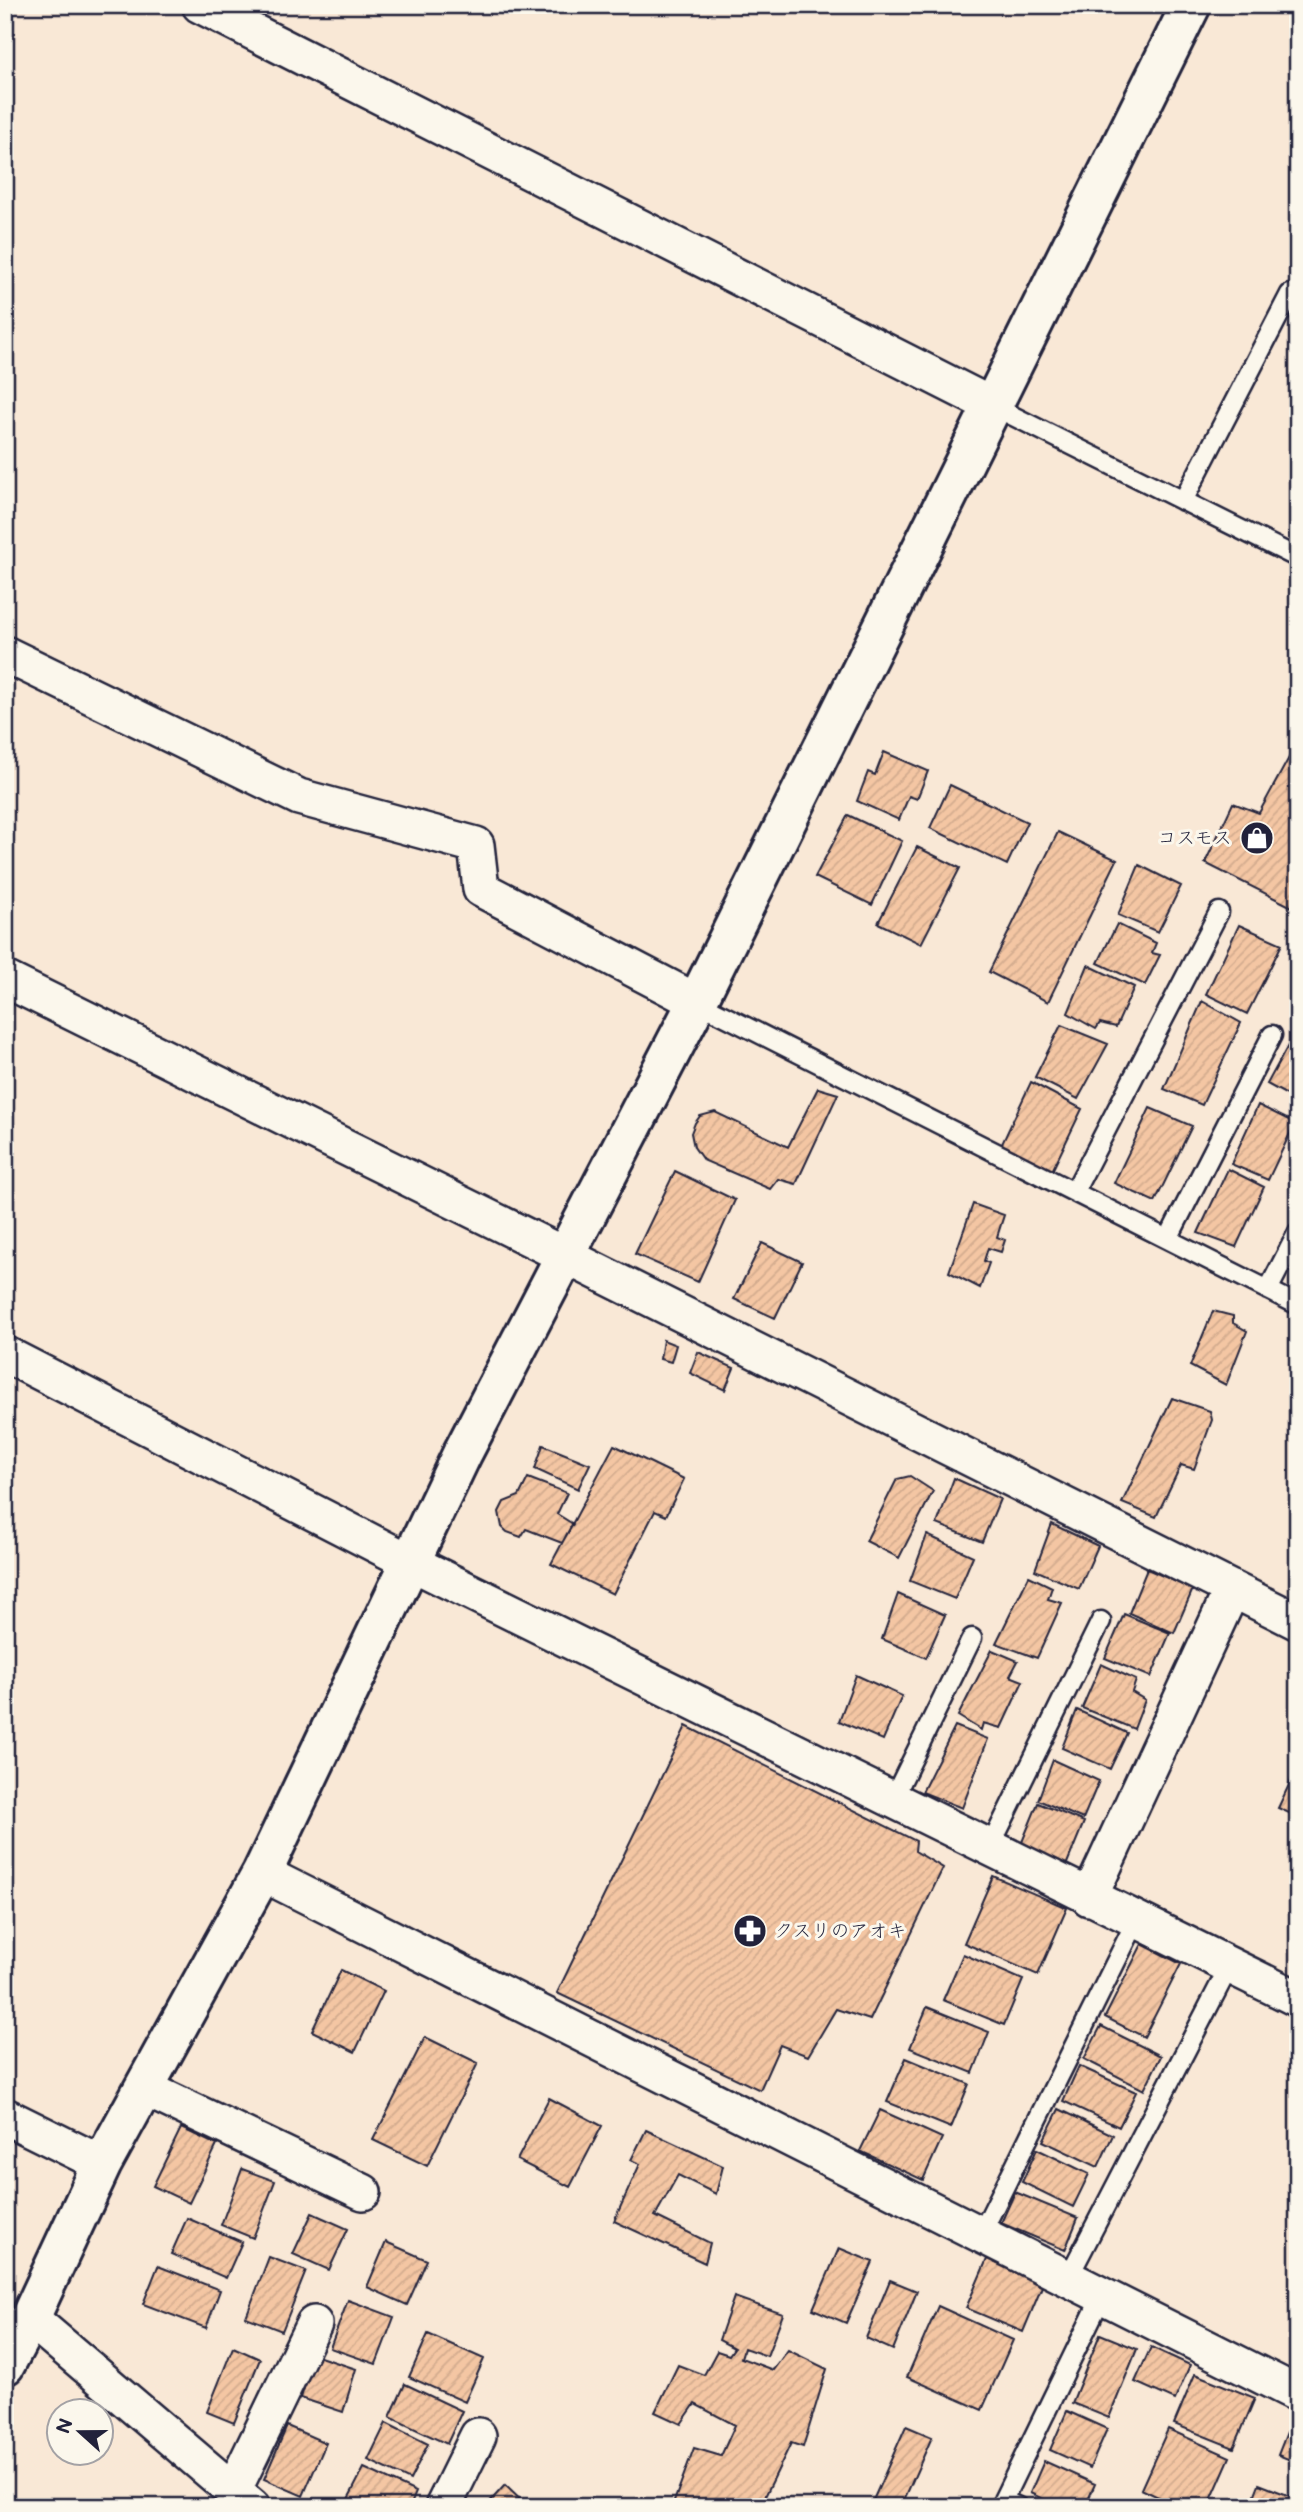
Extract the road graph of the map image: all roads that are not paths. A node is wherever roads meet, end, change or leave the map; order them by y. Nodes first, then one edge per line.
1 (200, 5) edge
2 (1191, 5) edge
3 (1290, 294) dead end
4 (993, 406) junction
5 (1183, 501) junction
6 (1298, 558) edge
7 (5, 653) edge
8 (1219, 912) dead end
9 (5, 979) edge
10 (697, 1002) junction
11 (1272, 1035) dead end
12 (1074, 1192) junction
13 (1298, 1231) edge
14 (1168, 1239) junction
15 (564, 1255) junction
16 (1268, 1290) junction
17 (1298, 1305) edge
18 (5, 1354) edge
19 (410, 1562) junction
20 (1232, 1590) junction
21 (1101, 1621) dead end
22 (1298, 1622) edge
23 (972, 1638) dead end
24 (892, 1801) junction
25 (989, 1849) junction
26 (262, 1873) junction
27 (1089, 1898) junction
28 (1137, 1919) junction
29 (1230, 1965) junction
30 (1298, 1999) edge
31 (144, 2088) junction
32 (5, 2116) edge
33 (102, 2164) junction
34 (363, 2192) dead end
35 (981, 2234) junction
36 (1068, 2278) junction
37 (1102, 2296) junction
38 (30, 2318) junction
39 (314, 2324) dead end
40 (5, 2365) edge
41 (1298, 2394) edge
42 (478, 2436) dead end
43 (243, 2499) edge
44 (443, 2507) edge
45 (1018, 2507) edge

1 - 4 street
2 - 4 street
3 - 5 lane
4 - 5 lane
4 - 10 street
5 - 6 lane
7 - 10 street
8 - 12 lane
9 - 15 street
10 - 12 lane
10 - 15 street
11 - 14 lane
12 - 14 lane
13 - 16 lane
14 - 16 lane
15 - 19 street
15 - 20 street
16 - 17 lane
18 - 19 street
19 - 24 street
19 - 26 street
20 - 22 street
20 - 27 street
21 - 25 lane
23 - 24 lane
24 - 25 street
25 - 27 street
26 - 31 street
26 - 35 street
27 - 28 street
28 - 29 street
28 - 35 lane
29 - 30 street
29 - 36 lane
31 - 33 street
31 - 34 street
32 - 33 street
33 - 38 street
35 - 36 street
36 - 37 street
37 - 41 street
37 - 45 lane
38 - 40 street
38 - 43 street
39 - 43 street
42 - 44 street

